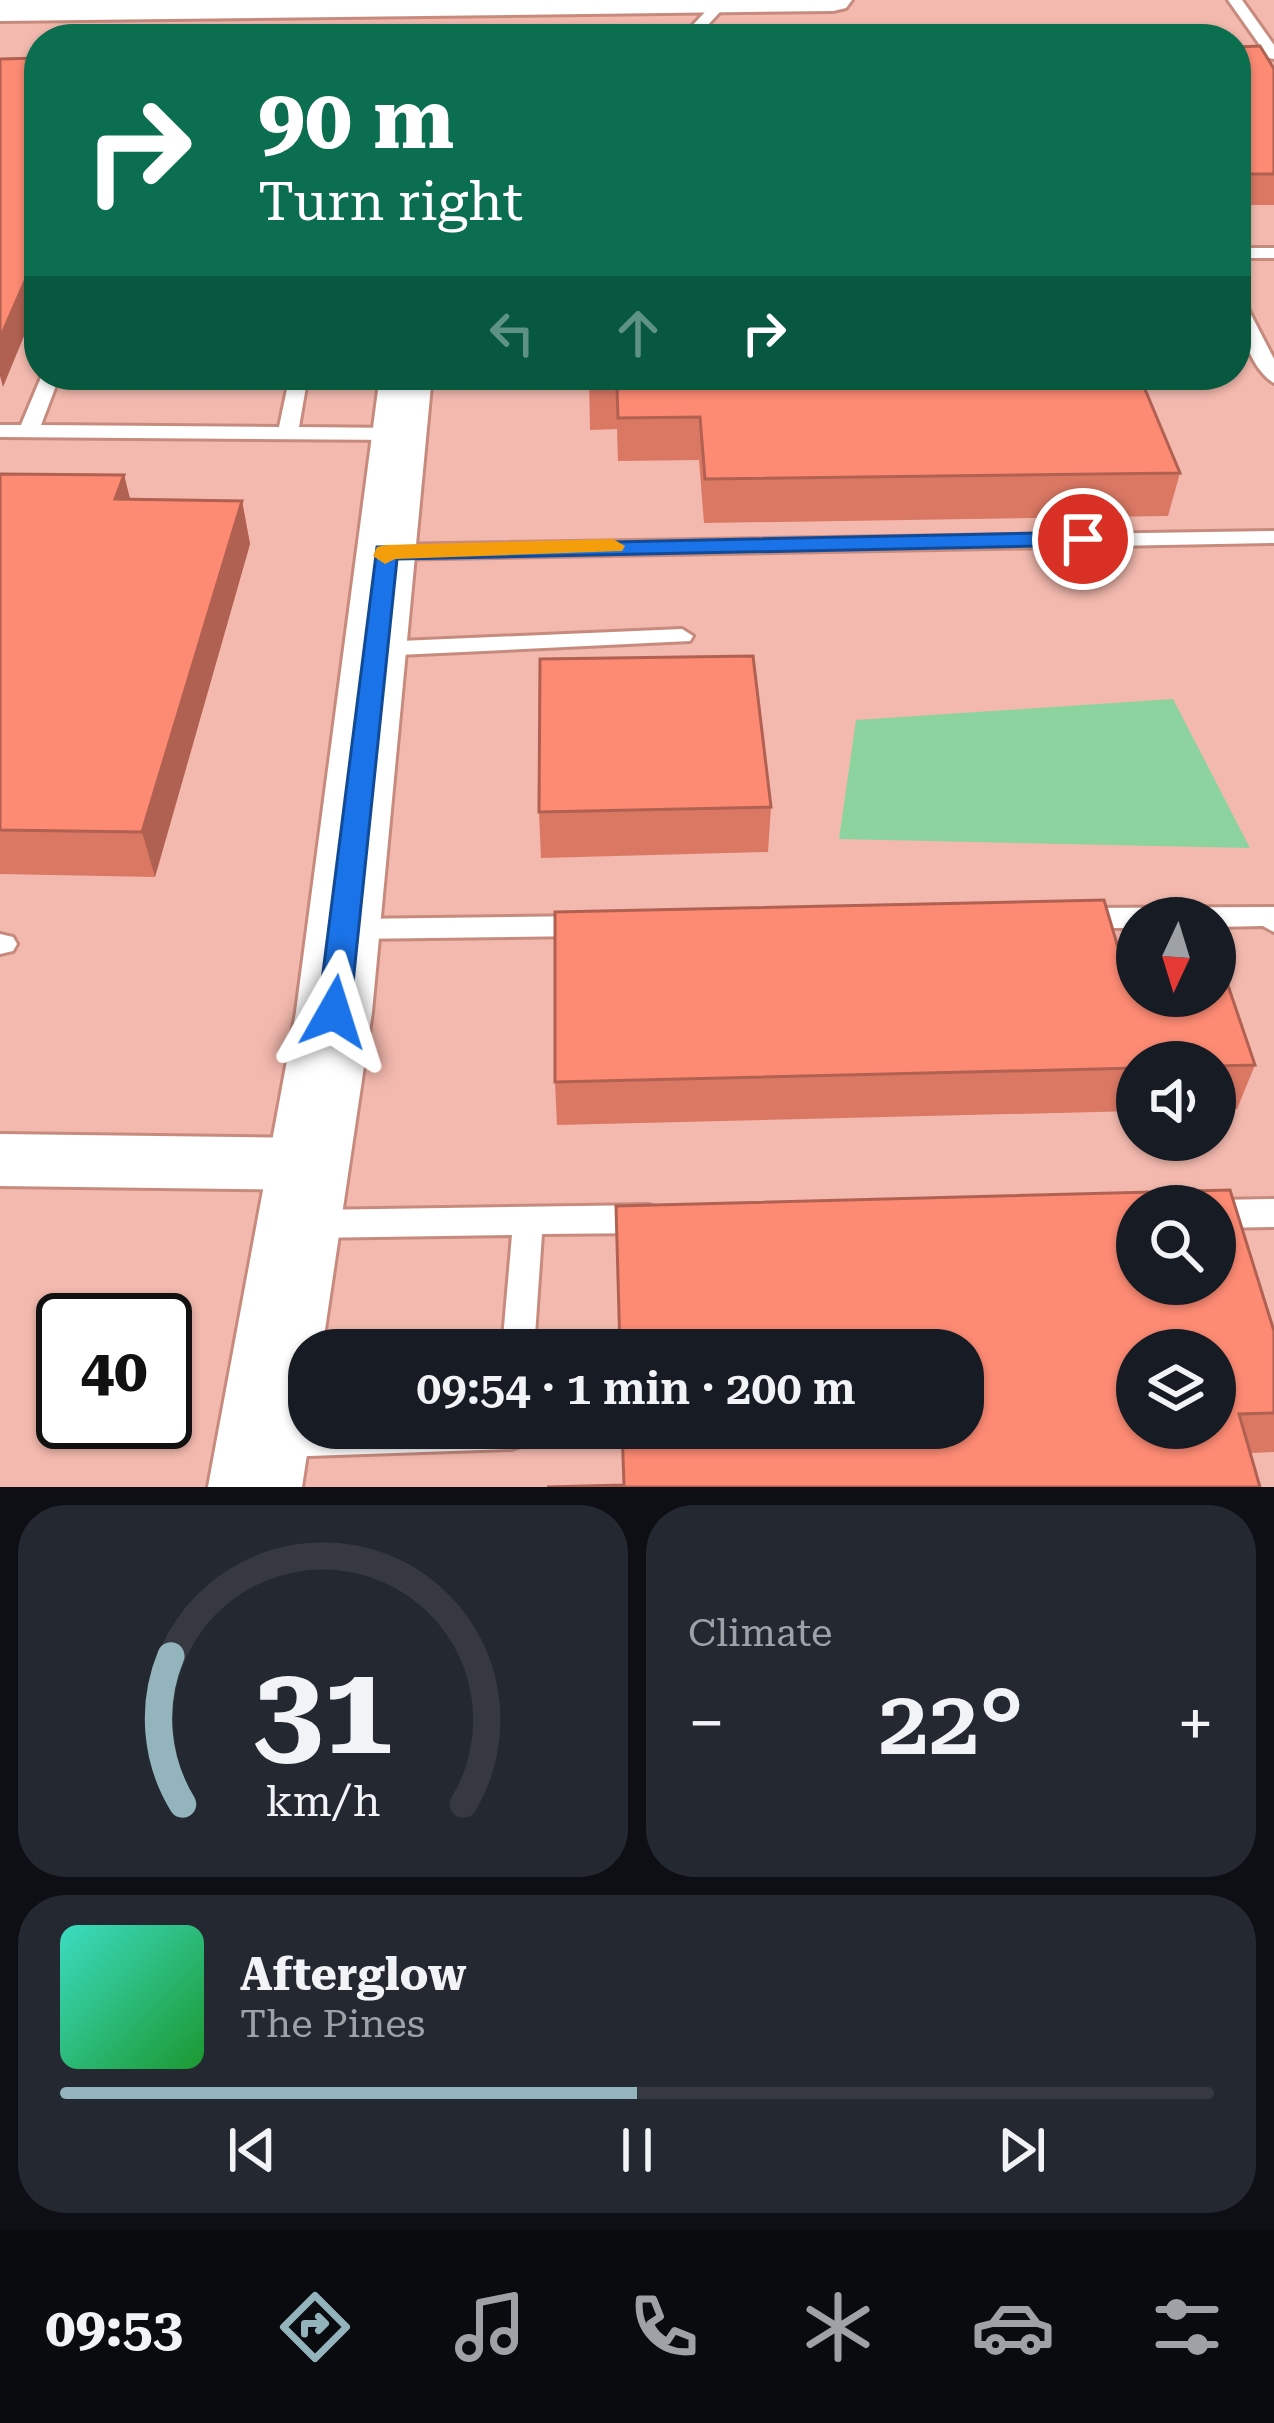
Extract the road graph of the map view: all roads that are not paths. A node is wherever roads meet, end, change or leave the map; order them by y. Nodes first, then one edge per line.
1 (833, 0) edge
2 (1235, 0) edge
3 (723, 2) edge
4 (149, 4) edge
5 (0, 10) edge
6 (447, 22) edge
7 (702, 24) edge
8 (1254, 53) edge
9 (1274, 54) edge
10 (1251, 332) edge
11 (1274, 376) edge
12 (45, 390) edge
13 (296, 390) edge
14 (402, 405) edge
15 (0, 431) edge
16 (29, 431) junction
17 (288, 434) junction
18 (1274, 537) edge
19 (386, 552) junction
20 (682, 637) dead end
21 (374, 650) junction
22 (1058, 919) edge
23 (1274, 922) edge
24 (605, 926) edge
25 (343, 929) junction
26 (0, 1160) edge
27 (305, 1194) junction
28 (1236, 1214) edge
29 (1274, 1214) edge
30 (692, 1219) edge
31 (528, 1221) junction
32 (520, 1329) edge
33 (381, 1449) edge
34 (259, 1464) edge

1 - 3 main road
2 - 9 lane
3 - 6 main road
3 - 7 lane
4 - 5 main road
4 - 6 main road
8 - 9 lane
10 - 11 lane
12 - 16 lane
13 - 17 lane
14 - 17 lane
14 - 19 main road
15 - 16 lane
16 - 17 lane
18 - 19 lane
19 - 21 main road
20 - 21 lane
21 - 25 main road
22 - 23 lane
24 - 25 lane
25 - 27 main road
26 - 27 street
27 - 31 lane
27 - 34 main road
28 - 29 lane
30 - 31 lane
31 - 32 lane
33 - 34 lane

